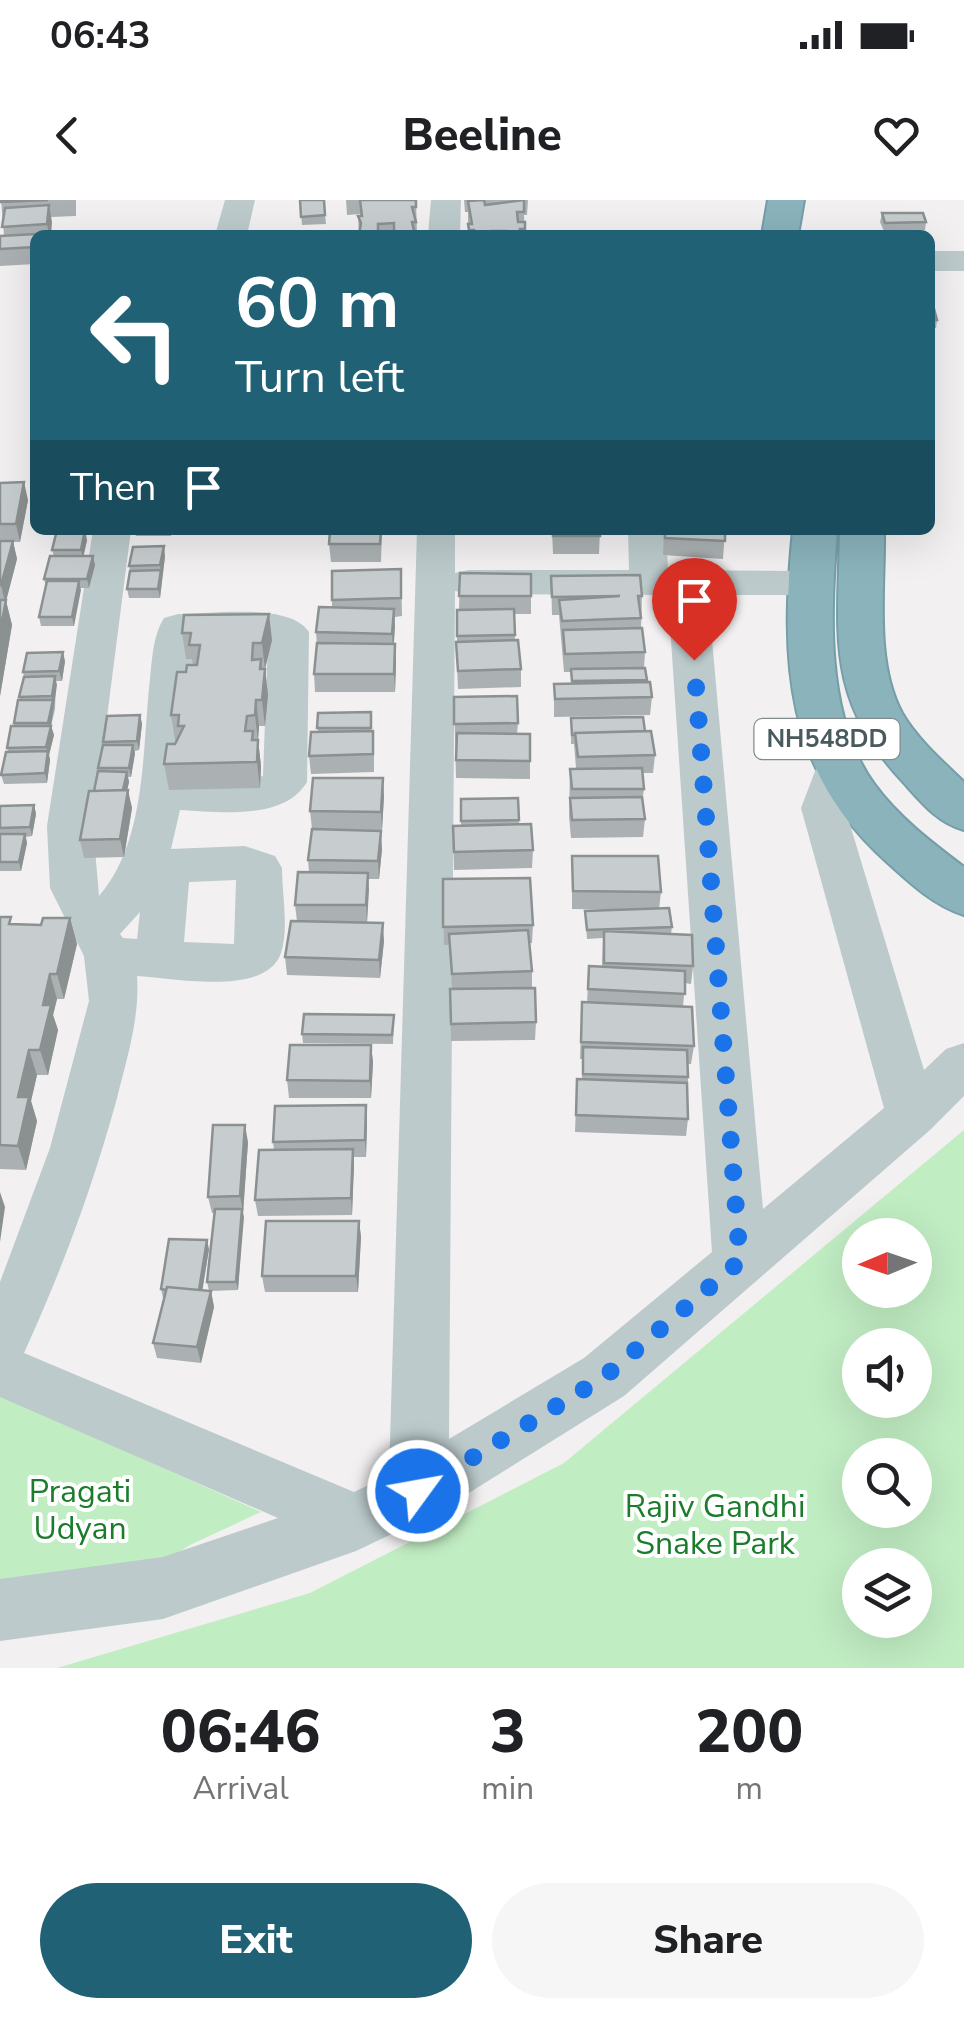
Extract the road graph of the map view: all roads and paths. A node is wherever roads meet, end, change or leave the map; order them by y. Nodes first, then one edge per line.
1 (240, 200) edge
2 (446, 200) edge
3 (786, 200) edge
4 (810, 200) edge
5 (232, 230) edge
6 (444, 230) edge
7 (781, 230) edge
8 (813, 230) edge
9 (935, 261) edge
10 (964, 261) edge
11 (111, 535) edge
12 (436, 535) edge
13 (649, 535) edge
14 (815, 535) edge
15 (862, 535) edge
16 (436, 582) junction
17 (668, 583) junction
18 (810, 583) junction
19 (837, 764) junction
20 (158, 794) junction
21 (964, 812) edge
22 (155, 867) junction
23 (964, 895) edge
24 (101, 943) junction
25 (159, 959) junction
26 (964, 1064) edge
27 (912, 1115) junction
28 (740, 1261) junction
29 (0, 1344) edge
30 (0, 1370) edge
31 (418, 1491) junction
32 (356, 1522) junction
33 (0, 1610) edge

1 - 5 street
2 - 6 street
3 - 7 highway
4 - 8 highway
9 - 10 street
11 - 24 street
12 - 16 street
13 - 17 street
14 - 18 highway, NH548DD
15 - 21 highway, NH548DD
16 - 17 street
16 - 31 street
17 - 18 street
17 - 28 street
18 - 19 highway, NH548DD
19 - 23 highway, NH548DD
19 - 27 street
20 - 20 street
20 - 22 street
22 - 24 street
22 - 25 street
22 - 25 street
24 - 25 street
24 - 29 street
26 - 27 street
27 - 28 street
28 - 31 street
30 - 32 street
31 - 32 street
32 - 33 street

